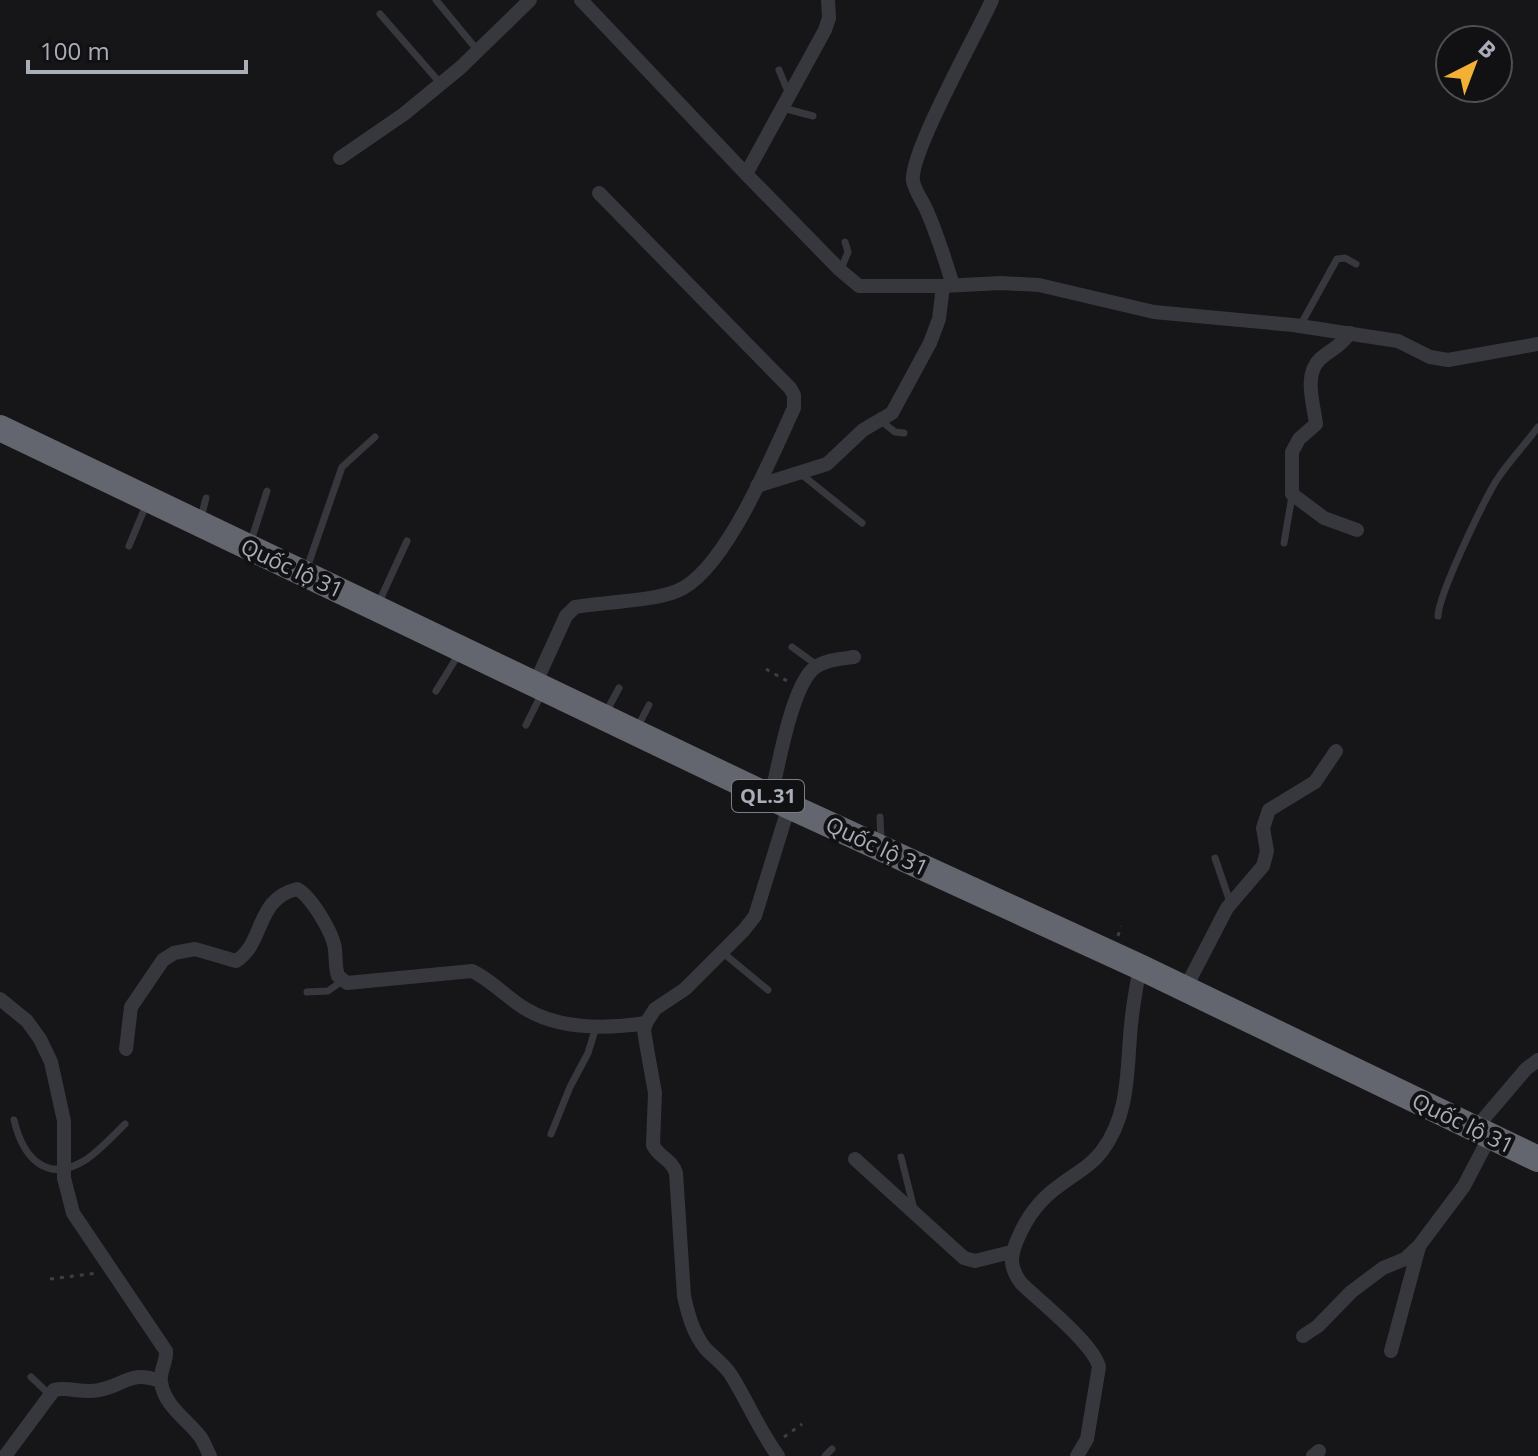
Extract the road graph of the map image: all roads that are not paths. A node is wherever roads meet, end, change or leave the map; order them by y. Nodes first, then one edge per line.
1 (436, 0) edge
2 (530, 0) edge
3 (581, 0) edge
4 (828, 0) edge
5 (992, 0) edge
6 (380, 14) dead end
7 (478, 51) junction
8 (779, 70) dead end
9 (441, 84) junction
10 (787, 102) junction
11 (813, 116) dead end
12 (340, 158) dead end
13 (746, 174) junction
14 (599, 193) dead end
15 (845, 242) dead end
16 (1356, 264) dead end
17 (840, 270) junction
18 (948, 286) junction
19 (1300, 326) junction
20 (1350, 333) junction
21 (1538, 344) edge
22 (879, 420) junction
23 (1538, 427) edge
24 (0, 428) edge
25 (904, 433) dead end
26 (375, 437) dead end
27 (801, 474) junction
28 (757, 486) junction
29 (267, 491) dead end
30 (1292, 494) junction
31 (206, 498) dead end
32 (148, 499) junction
33 (862, 523) dead end
34 (200, 524) junction
35 (1357, 530) dead end
36 (407, 541) dead end
37 (1284, 543) dead end
38 (129, 546) dead end
39 (249, 547) junction
40 (305, 574) junction
41 (376, 607) junction
42 (1438, 616) dead end
43 (792, 647) dead end
44 (462, 649) junction
45 (854, 657) dead end
46 (818, 666) junction
47 (540, 686) junction
48 (619, 688) dead end
49 (436, 691) dead end
50 (649, 705) dead end
51 (604, 716) junction
52 (526, 725) dead end
53 (636, 731) junction
54 (1336, 751) dead end
55 (780, 801) junction
56 (880, 817) dead end
57 (882, 848) junction
58 (1215, 858) dead end
59 (1231, 903) junction
60 (722, 952) junction
61 (1140, 967) junction
62 (342, 981) junction
63 (1185, 989) junction
64 (768, 990) dead end
65 (307, 992) dead end
66 (0, 999) edge
67 (646, 1023) junction
68 (597, 1025) junction
69 (126, 1049) dead end
70 (1538, 1060) edge
71 (14, 1120) dead end
72 (125, 1124) dead end
73 (1483, 1129) junction
74 (551, 1134) dead end
75 (901, 1157) dead end
76 (855, 1159) dead end
77 (1538, 1159) edge
78 (64, 1168) junction
79 (914, 1211) junction
80 (1419, 1246) junction
81 (1011, 1252) junction
82 (1303, 1336) dead end
83 (1391, 1351) dead end
84 (31, 1377) dead end
85 (160, 1381) junction
86 (49, 1394) junction
87 (832, 1449) dead end
88 (774, 1451) edge
89 (5, 1456) edge
90 (210, 1456) edge
91 (825, 1456) edge
92 (1077, 1456) edge

1 - 7 lane
2 - 7 street
3 - 13 street
4 - 10 street
5 - 18 street
6 - 9 lane
7 - 9 street
8 - 10 lane
9 - 12 street
10 - 11 lane
10 - 13 street
13 - 17 street
14 - 28 street
15 - 17 lane
16 - 19 lane
17 - 18 street
18 - 19 street
18 - 22 street
19 - 20 street
20 - 21 street
20 - 30 street
22 - 25 lane
22 - 27 street
23 - 42 lane
24 - 32 highway, Quốc lộ 31 / QL.31
26 - 40 lane
27 - 28 street
27 - 33 lane
28 - 47 street
29 - 39 lane
30 - 35 street
30 - 37 lane
31 - 34 lane
32 - 34 highway, Quốc lộ 31 / QL.31
32 - 38 lane
34 - 39 highway, Quốc lộ 31 / QL.31
36 - 41 lane
39 - 40 highway, Quốc lộ 31 / QL.31
40 - 41 highway, Quốc lộ 31 / QL.31
41 - 44 highway, Quốc lộ 31 / QL.31
43 - 46 lane
44 - 47 highway, Quốc lộ 31 / QL.31
44 - 49 lane
45 - 46 street
46 - 55 street
47 - 51 highway, Quốc lộ 31 / QL.31
47 - 52 lane
48 - 51 lane
50 - 53 lane
51 - 53 highway, Quốc lộ 31 / QL.31
53 - 55 highway, Quốc lộ 31 / QL.31
54 - 59 street
55 - 57 highway, Quốc lộ 31 / QL.31
55 - 60 street
56 - 57 lane
57 - 61 highway, Quốc lộ 31 / QL.31
58 - 59 lane
59 - 63 street
60 - 64 lane
60 - 67 street
61 - 63 highway, Quốc lộ 31 / QL.31
61 - 81 street
62 - 65 lane
62 - 68 street
62 - 69 street
63 - 73 highway, Quốc lộ 31 / QL.31
66 - 78 street
67 - 68 street
67 - 88 street
68 - 74 lane
70 - 73 street
71 - 78 lane
72 - 78 lane
73 - 77 highway, Quốc lộ 31 / QL.31
73 - 80 street
75 - 79 lane
76 - 79 street
78 - 85 street
79 - 81 street
80 - 82 street
80 - 83 street
81 - 92 street
84 - 86 lane
85 - 86 street
85 - 90 street
86 - 89 street
87 - 91 lane

